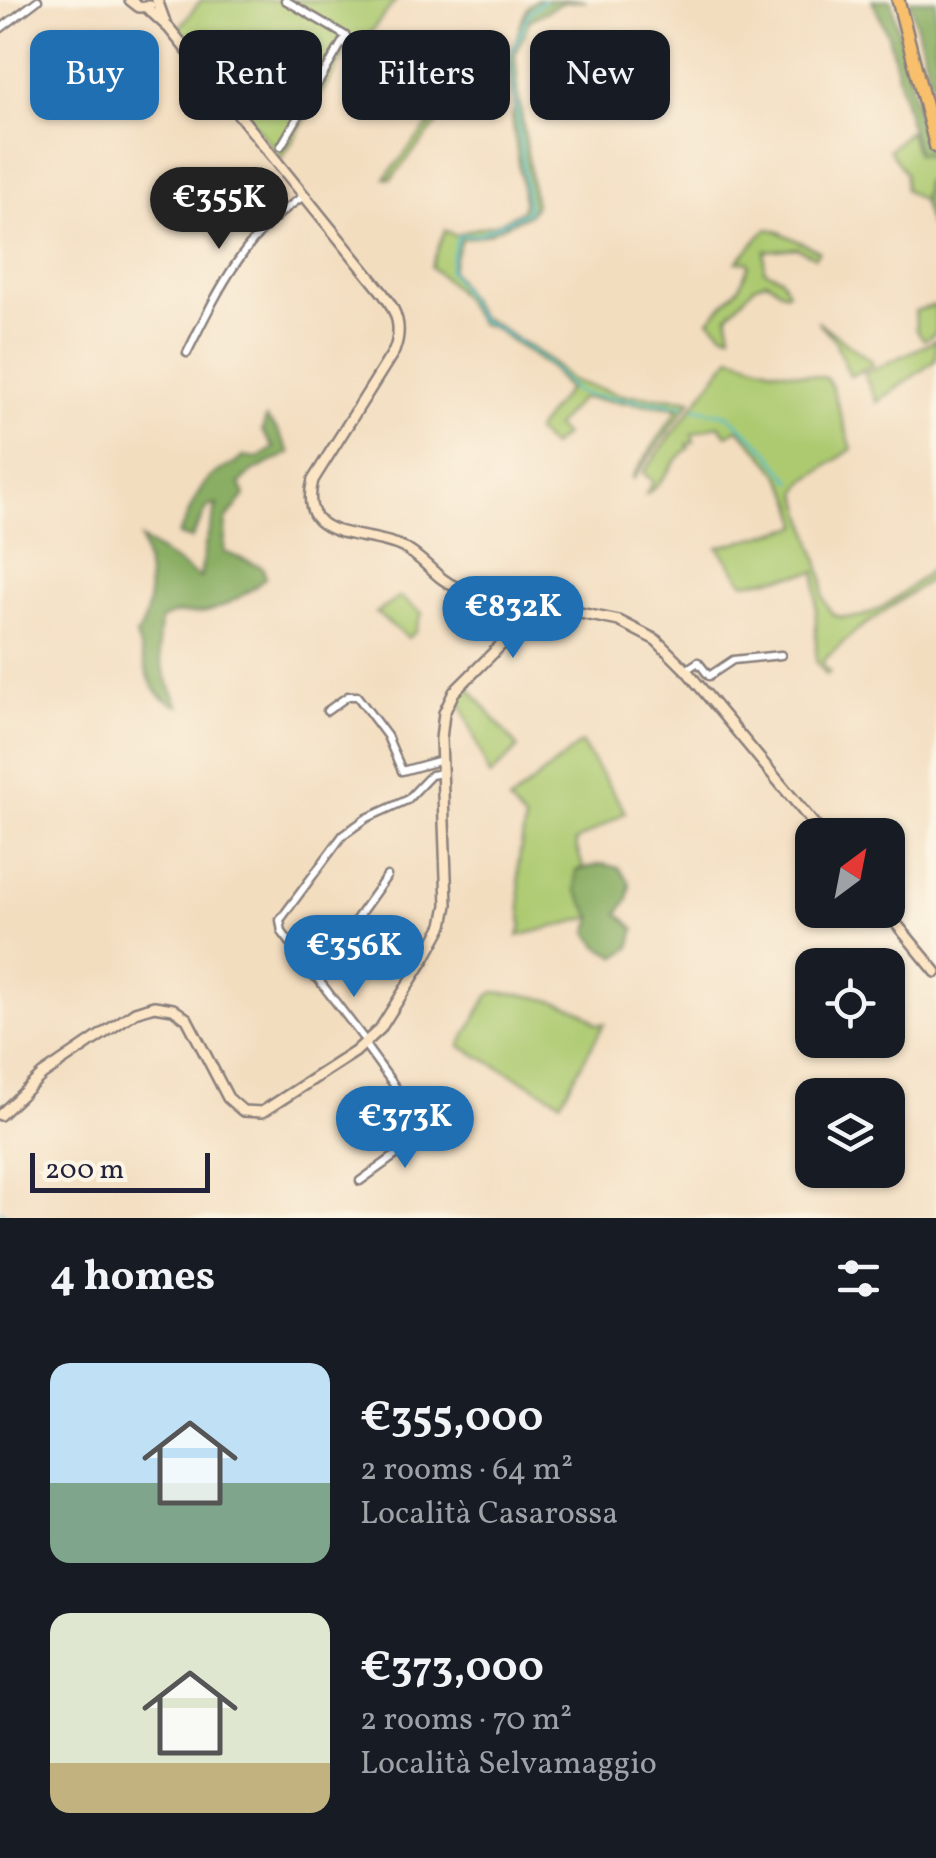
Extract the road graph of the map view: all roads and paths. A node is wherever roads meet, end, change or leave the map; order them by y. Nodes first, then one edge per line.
1 (38, 0) edge
2 (130, 0) edge
3 (156, 0) edge
4 (284, 0) edge
5 (902, 0) edge
6 (146, 7) junction
7 (0, 26) edge
8 (169, 28) junction
9 (936, 119) edge
10 (281, 146) dead end
11 (936, 146) edge
12 (304, 196) junction
13 (187, 353) dead end
14 (528, 602) junction
15 (781, 655) dead end
16 (686, 670) junction
17 (327, 711) dead end
18 (442, 760) junction
19 (442, 773) junction
20 (808, 818) edge
21 (387, 876) dead end
22 (900, 928) edge
23 (936, 972) edge
24 (315, 977) junction
25 (366, 1044) junction
26 (0, 1115) edge
27 (360, 1181) dead end

1 - 7 street
2 - 6 main road
3 - 6 main road
3 - 8 main road
4 - 10 street
5 - 9 highway
5 - 11 highway
6 - 8 main road
8 - 12 main road
12 - 13 street
12 - 14 main road
14 - 16 main road
14 - 18 main road
15 - 16 street
16 - 20 main road
17 - 18 street
18 - 19 main road
19 - 24 street
19 - 25 main road
21 - 24 street
22 - 23 main road
24 - 25 street
25 - 26 main road
25 - 27 street

